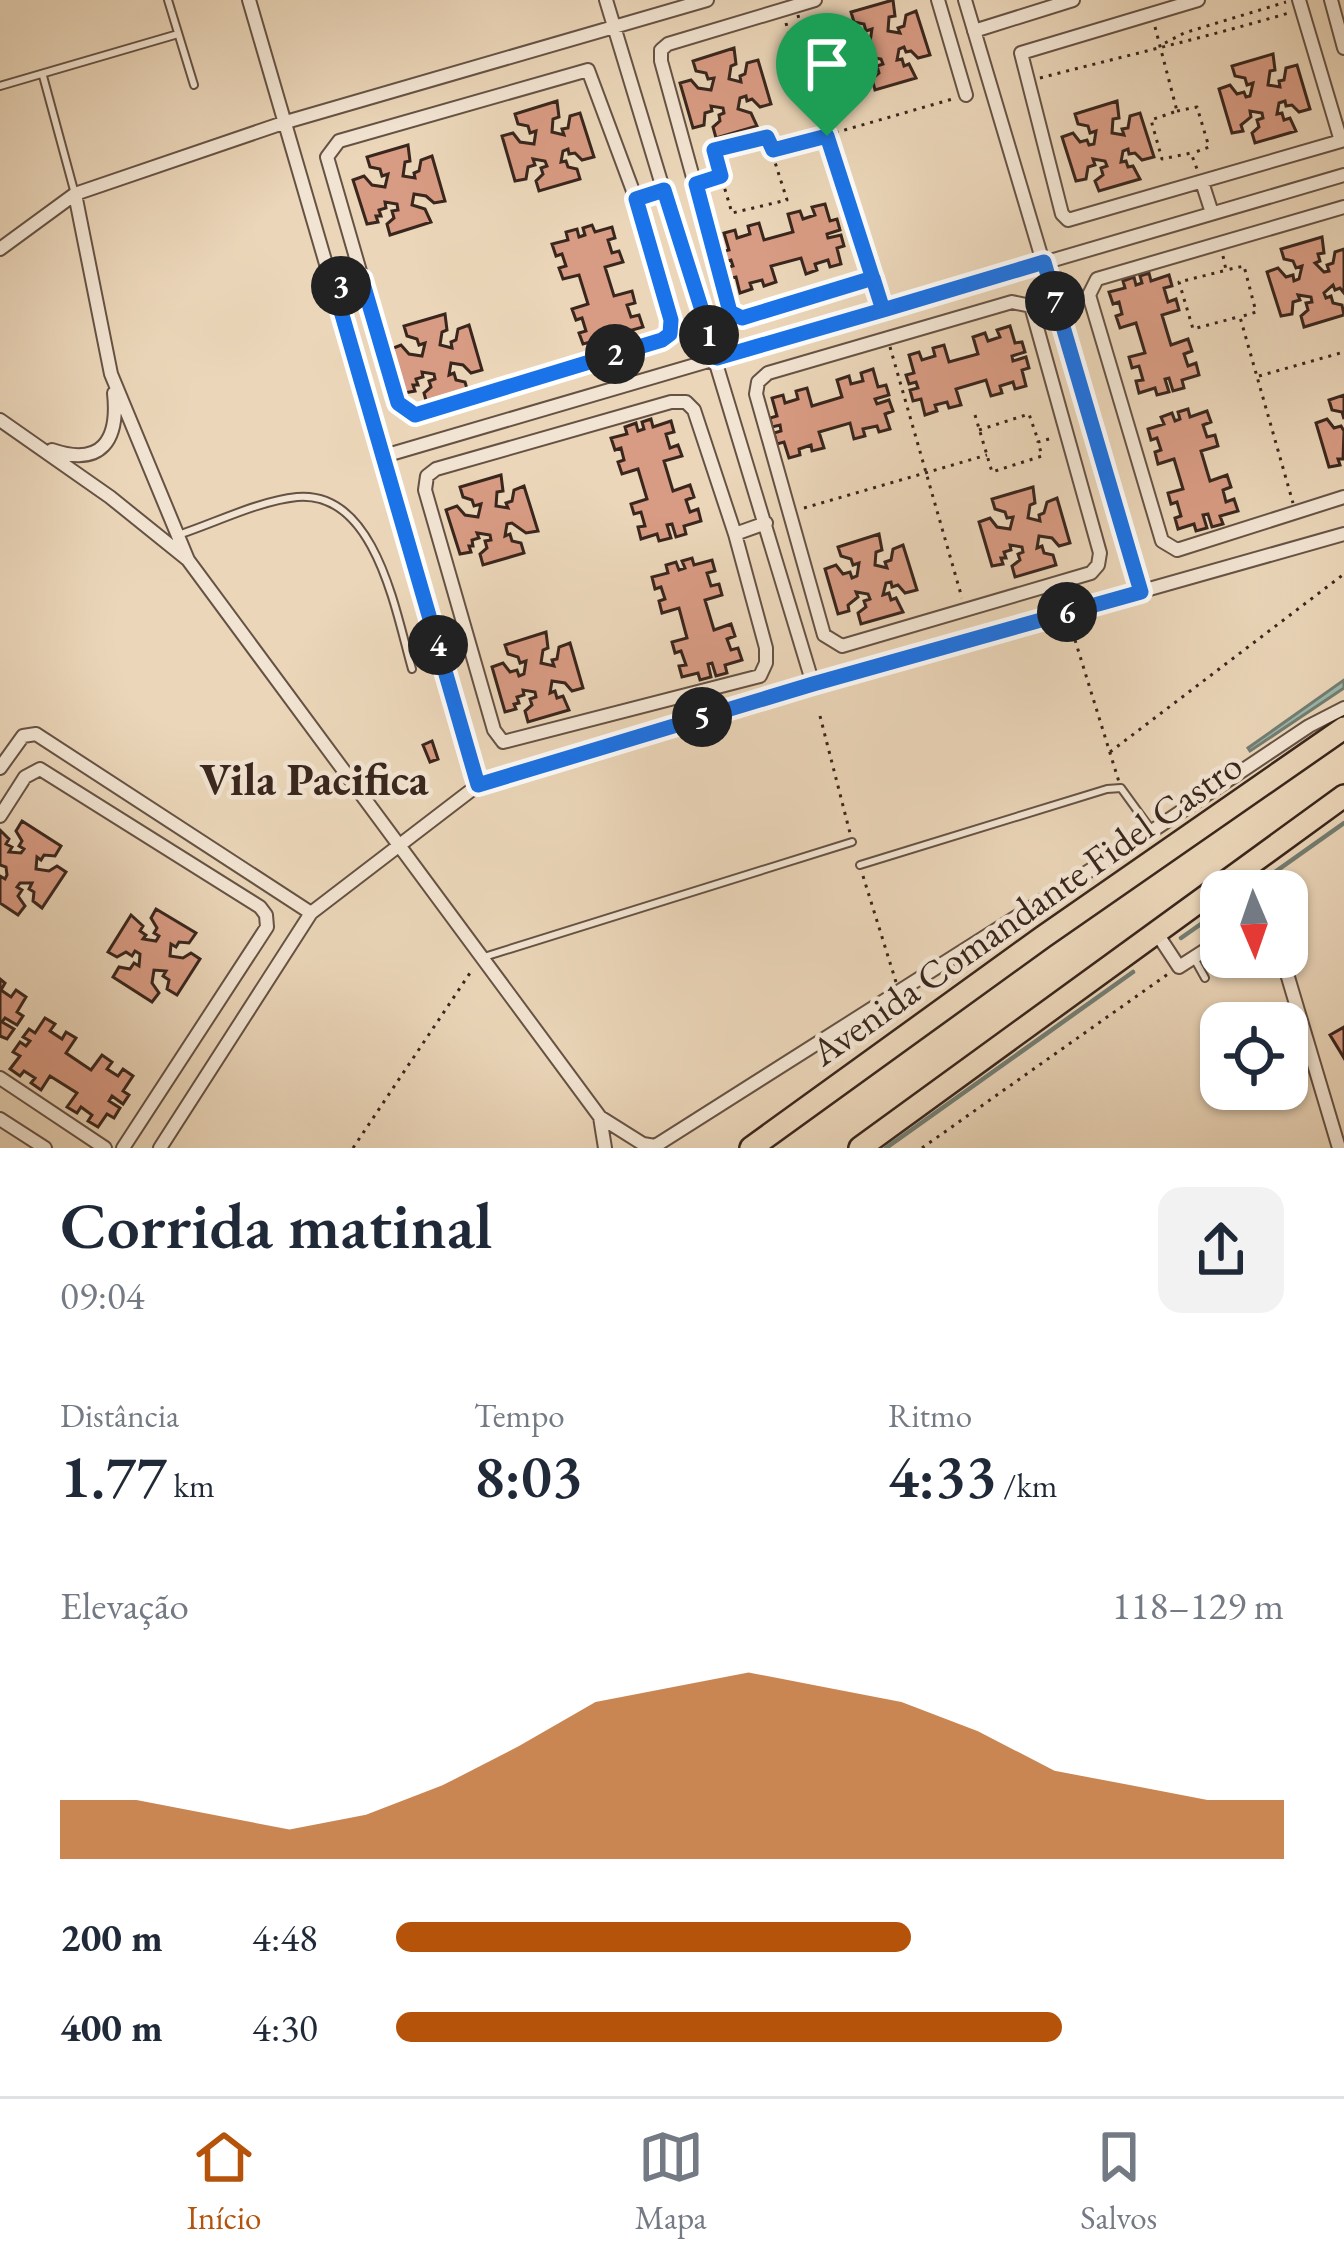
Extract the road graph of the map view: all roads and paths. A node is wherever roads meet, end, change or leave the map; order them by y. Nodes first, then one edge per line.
1 (168, 0) edge
2 (249, 0) edge
3 (606, 0) edge
4 (707, 0) edge
5 (815, 0) edge
6 (938, 0) edge
7 (965, 0) edge
8 (1073, 0) edge
9 (1198, 0) edge
10 (1331, 0) edge
11 (1298, 3) edge
12 (1150, 7) edge
13 (789, 8) junction
14 (614, 29) junction
15 (974, 31) junction
16 (178, 34) junction
17 (1160, 46) junction
18 (1344, 48) edge
19 (44, 76) junction
20 (1027, 82) junction
21 (194, 85) dead end
22 (0, 86) edge
23 (966, 95) joint
24 (818, 105) junction
25 (1177, 111) junction
26 (286, 122) junction
27 (827, 136) junction
28 (773, 150) junction
29 (1191, 154) junction
30 (1344, 175) edge
31 (721, 176) junction
32 (1202, 182) junction
33 (696, 184) junction
34 (664, 190) junction
35 (75, 194) junction
36 (636, 199) junction
37 (1344, 207) edge
38 (1212, 214) junction
39 (1220, 244) junction
40 (0, 249) edge
41 (1044, 262) junction
42 (1226, 270) junction
43 (873, 278) junction
44 (362, 280) junction
45 (334, 287) junction
46 (883, 310) junction
47 (1240, 317) junction
48 (887, 337) junction
49 (1344, 352) edge
50 (717, 358) junction
51 (111, 374) junction
52 (1257, 376) junction
53 (975, 415) dead end
54 (0, 420) edge
55 (980, 430) junction
56 (1067, 434) junction
57 (1038, 442) junction
58 (37, 444) junction
59 (987, 455) junction
60 (384, 456) junction
61 (924, 473) junction
62 (1344, 496) edge
63 (1295, 510) junction
64 (791, 512) junction
65 (766, 524) junction
66 (735, 534) junction
67 (1344, 534) edge
68 (177, 535) junction
69 (188, 560) junction
70 (1344, 574) edge
71 (1141, 592) junction
72 (460, 610) junction
73 (966, 611) junction
74 (430, 618) junction
75 (975, 638) junction
76 (1075, 640) dead end
77 (412, 669) dead end
78 (813, 684) junction
79 (1344, 708) edge
80 (820, 716) dead end
81 (1344, 728) edge
82 (1110, 752) junction
83 (0, 768) edge
84 (478, 785) junction
85 (1121, 788) junction
86 (1344, 796) edge
87 (0, 816) edge
88 (170, 821) junction
89 (1152, 831) junction
90 (156, 842) junction
91 (852, 842) joint
92 (401, 844) junction
93 (860, 865) joint
94 (311, 913) junction
95 (1156, 932) junction
96 (1200, 953) edge
97 (1193, 957) junction
98 (480, 958) junction
99 (1179, 967) junction
100 (1200, 969) edge
101 (1288, 978) edge
102 (898, 989) junction
103 (1, 1080) edge
104 (600, 1117) junction
105 (0, 1119) edge
106 (870, 1144) edge
107 (654, 1147) edge
108 (45, 1148) edge
109 (105, 1148) edge
110 (124, 1148) edge
111 (160, 1148) edge
112 (353, 1148) edge
113 (605, 1148) edge
114 (751, 1148) edge
115 (922, 1148) edge
116 (1339, 1148) edge

1 - 16 lane
2 - 26 street
3 - 14 street
4 - 14 street
5 - 13 street
6 - 23 street
7 - 15 street
8 - 15 street
9 - 12 street
10 - 18 street
11 - 17 path
11 - 17 path
11 - 32 street
12 - 17 path
12 - 20 street
13 - 24 path
13 - 24 path
13 - 33 street
14 - 26 street
14 - 34 street
15 - 41 street
16 - 19 lane
16 - 21 lane
17 - 20 path
17 - 25 path
19 - 22 lane
19 - 35 lane
20 - 32 street
23 - 27 path
24 - 27 path
25 - 29 path
25 - 29 path
26 - 35 street
26 - 45 street
27 - 28 path
27 - 43 path
28 - 31 path
28 - 31 path
29 - 32 path
30 - 38 street
31 - 33 path
32 - 38 street
33 - 43 street
34 - 36 street
34 - 50 street
35 - 40 street
35 - 51 street
36 - 44 street
36 - 44 street
37 - 39 street
38 - 41 street
39 - 42 path
39 - 63 street
41 - 46 street
41 - 71 street
42 - 47 path
42 - 47 path
43 - 46 street
44 - 45 street
45 - 60 street
46 - 50 street
47 - 52 path
48 - 56 street
48 - 61 path
48 - 64 street
49 - 52 path
50 - 60 street
50 - 65 street
51 - 58 street
51 - 68 street
52 - 63 path
53 - 55 path
54 - 58 street
55 - 57 path
55 - 59 path
56 - 57 path
56 - 73 street
57 - 59 path
58 - 69 street
59 - 61 path
60 - 74 street
61 - 64 path
61 - 73 path
62 - 63 street
64 - 73 street
65 - 66 street
65 - 78 street
66 - 72 street
66 - 72 street
67 - 71 street
68 - 69 street
68 - 77 lane
69 - 92 street
70 - 82 path
71 - 75 street
72 - 74 street
73 - 75 street
74 - 84 street
75 - 78 street
76 - 82 path
78 - 84 street
79 - 89 street
80 - 91 path
81 - 114 highway, Avenida Comandante Fidel Castro
82 - 85 path
83 - 88 street
84 - 92 street
85 - 89 lane
85 - 93 lane
86 - 95 highway
87 - 90 street
88 - 90 street
88 - 94 street
89 - 102 street
90 - 110 street
91 - 98 lane
92 - 94 street
92 - 98 street
93 - 102 path
94 - 111 street
95 - 99 street
95 - 106 highway
96 - 97 street
97 - 99 street
97 - 100 lane
98 - 104 street
98 - 112 path
99 - 115 path
101 - 116 street
102 - 107 street
103 - 109 street
104 - 107 street
104 - 113 street
105 - 108 street

